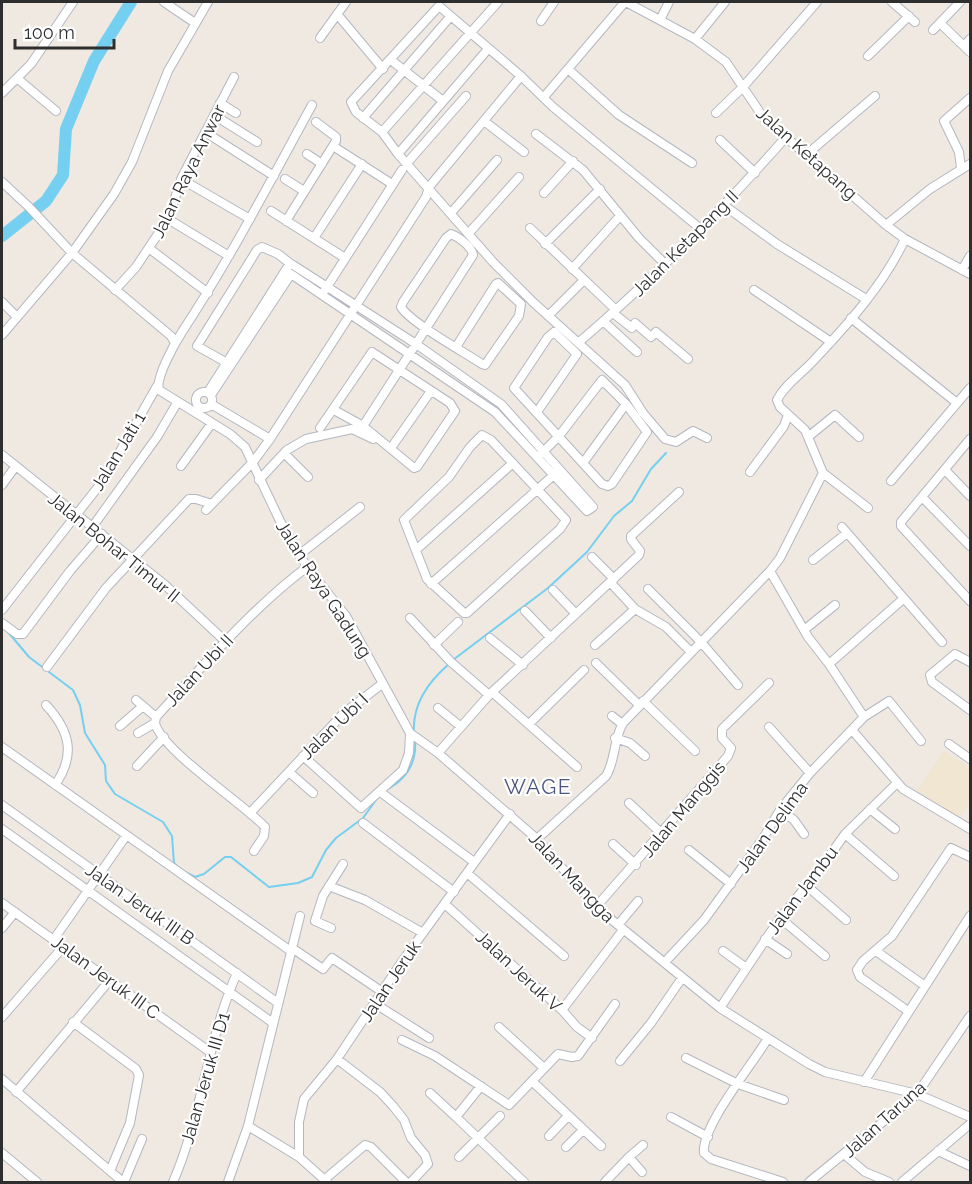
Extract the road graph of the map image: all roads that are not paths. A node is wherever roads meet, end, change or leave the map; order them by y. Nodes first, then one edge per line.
1 (74, 2) edge
2 (164, 2) edge
3 (208, 2) edge
4 (346, 2) edge
5 (498, 2) edge
6 (554, 2) edge
7 (625, 2) edge
8 (669, 2) edge
9 (725, 2) edge
10 (817, 2) edge
11 (892, 2) edge
12 (960, 2) edge
13 (337, 14) junction
14 (450, 17) junction
15 (660, 20) junction
16 (541, 21) dead end
17 (195, 23) junction
18 (940, 23) junction
19 (933, 30) dead end
20 (469, 33) junction
21 (320, 38) dead end
22 (695, 39) junction
23 (970, 39) edge
24 (964, 46) junction
25 (488, 49) junction
26 (970, 52) edge
27 (868, 56) dead end
28 (391, 60) junction
29 (383, 69) junction
30 (568, 69) junction
31 (404, 70) junction
32 (521, 76) junction
33 (234, 77) dead end
34 (18, 79) junction
35 (423, 85) junction
36 (743, 87) junction
37 (2, 93) edge
38 (466, 96) dead end
39 (875, 96) dead end
40 (544, 97) junction
41 (970, 98) edge
42 (443, 100) junction
43 (220, 104) junction
44 (312, 105) dead end
45 (56, 111) dead end
46 (236, 113) dead end
47 (716, 113) dead end
48 (214, 115) junction
49 (363, 118) junction
50 (484, 121) junction
51 (316, 122) dead end
52 (205, 132) junction
53 (382, 132) junction
54 (537, 134) dead end
55 (786, 137) junction
56 (720, 140) dead end
57 (257, 142) dead end
58 (333, 146) junction
59 (524, 152) dead end
60 (307, 154) dead end
61 (398, 154) junction
62 (806, 155) junction
63 (497, 160) dead end
64 (573, 161) junction
65 (407, 163) junction
66 (692, 163) dead end
67 (322, 164) junction
68 (362, 164) junction
69 (970, 164) edge
70 (961, 168) junction
71 (402, 170) dead end
72 (755, 173) junction
73 (274, 176) junction
74 (519, 177) dead end
75 (182, 179) junction
76 (285, 180) dead end
77 (2, 183) edge
78 (392, 184) junction
79 (429, 187) junction
80 (600, 189) junction
81 (304, 191) junction
82 (544, 193) dead end
83 (724, 206) junction
84 (271, 211) dead end
85 (451, 213) junction
86 (620, 216) junction
87 (168, 219) junction
88 (250, 219) junction
89 (286, 221) junction
90 (886, 225) junction
91 (530, 228) dead end
92 (702, 230) junction
93 (469, 233) junction
94 (314, 238) junction
95 (905, 239) junction
96 (545, 244) junction
97 (150, 249) junction
98 (72, 253) junction
99 (229, 256) junction
100 (970, 256) edge
101 (345, 258) junction
102 (291, 264) junction
103 (666, 265) junction
104 (572, 269) junction
105 (962, 270) junction
106 (970, 274) edge
107 (584, 280) junction
108 (328, 286) junction
109 (115, 290) junction
110 (754, 290) dead end
111 (208, 293) junction
112 (323, 294) junction
113 (866, 299) junction
114 (2, 302) edge
115 (357, 306) junction
116 (614, 312) junction
117 (351, 314) junction
118 (259, 316) junction
119 (548, 316) junction
120 (17, 317) junction
121 (851, 318) junction
122 (603, 321) junction
123 (427, 327) junction
124 (2, 335) edge
125 (831, 342) junction
126 (175, 343) junction
127 (578, 343) junction
128 (416, 344) junction
129 (456, 347) junction
130 (637, 352) dead end
131 (410, 354) junction
132 (688, 359) dead end
133 (228, 363) junction
134 (400, 369) junction
135 (459, 374) junction
136 (453, 383) junction
137 (157, 386) junction
138 (970, 388) edge
139 (431, 391) junction
140 (209, 394) junction
141 (177, 403) junction
142 (211, 404) junction
143 (501, 404) junction
144 (626, 404) junction
145 (957, 404) junction
146 (334, 410) junction
147 (199, 411) junction
148 (495, 412) junction
149 (537, 412) junction
150 (788, 415) junction
151 (212, 423) junction
152 (363, 426) junction
153 (320, 428) dead end
154 (559, 436) junction
155 (808, 437) junction
156 (859, 437) dead end
157 (707, 438) dead end
158 (270, 439) junction
159 (970, 439) edge
160 (381, 444) dead end
161 (391, 448) junction
162 (284, 453) junction
163 (541, 454) junction
164 (2, 455) edge
165 (253, 462) junction
166 (513, 463) junction
167 (583, 463) junction
168 (181, 466) dead end
169 (15, 467) junction
170 (945, 470) junction
171 (557, 472) junction
172 (750, 472) dead end
173 (823, 472) junction
174 (308, 477) dead end
175 (259, 480) junction
176 (891, 481) dead end
177 (2, 485) edge
178 (538, 489) junction
179 (679, 492) dead end
180 (970, 496) edge
181 (922, 497) junction
182 (360, 507) dead end
183 (868, 508) dead end
184 (77, 515) junction
185 (93, 526) junction
186 (102, 534) junction
187 (970, 546) edge
188 (417, 549) junction
189 (299, 555) junction
190 (592, 557) dead end
191 (132, 560) junction
192 (813, 560) dead end
193 (307, 567) junction
194 (770, 571) junction
195 (612, 581) junction
196 (431, 584) junction
197 (553, 590) dead end
198 (648, 590) dead end
199 (969, 596) edge
200 (902, 600) junction
201 (835, 605) dead end
202 (635, 609) junction
203 (2, 610) edge
204 (525, 611) dead end
205 (576, 614) junction
206 (410, 618) dead end
207 (459, 622) dead end
208 (2, 623) edge
209 (804, 630) junction
210 (490, 638) dead end
211 (551, 638) junction
212 (225, 641) junction
213 (701, 642) junction
214 (942, 642) dead end
215 (434, 645) junction
216 (595, 645) dead end
217 (692, 652) junction
218 (970, 662) edge
219 (596, 663) dead end
220 (829, 664) junction
221 (523, 665) junction
222 (47, 666) dead end
223 (584, 670) dead end
224 (769, 683) dead end
225 (382, 684) junction
226 (738, 685) dead end
227 (491, 694) junction
228 (641, 703) junction
229 (46, 705) dead end
230 (438, 708) dead end
231 (970, 710) edge
232 (612, 716) dead end
233 (864, 717) junction
234 (155, 720) junction
235 (529, 724) junction
236 (622, 724) junction
237 (120, 726) dead end
238 (460, 726) junction
239 (769, 728) dead end
240 (852, 730) junction
241 (138, 733) dead end
242 (412, 735) junction
243 (164, 736) junction
244 (615, 738) junction
245 (921, 741) dead end
246 (949, 744) dead end
247 (2, 747) edge
248 (695, 751) dead end
249 (438, 753) junction
250 (303, 756) junction
251 (645, 756) dead end
252 (970, 759) edge
253 (137, 766) dead end
254 (577, 767) dead end
255 (288, 772) junction
256 (810, 773) junction
257 (897, 783) junction
258 (55, 785) junction
259 (312, 793) dead end
260 (382, 794) dead end
261 (629, 803) dead end
262 (2, 805) edge
263 (870, 808) junction
264 (780, 810) junction
265 (250, 812) junction
266 (510, 814) junction
267 (363, 824) dead end
268 (2, 829) edge
269 (895, 829) dead end
270 (970, 829) edge
271 (662, 834) junction
272 (804, 834) dead end
273 (845, 834) junction
274 (126, 836) junction
275 (537, 839) junction
276 (613, 844) dead end
277 (689, 850) dead end
278 (254, 851) dead end
279 (970, 857) edge
280 (474, 862) junction
281 (343, 864) dead end
282 (636, 865) junction
283 (467, 873) junction
284 (99, 875) junction
285 (894, 876) dead end
286 (731, 884) junction
287 (329, 886) junction
288 (807, 886) junction
289 (88, 891) junction
290 (454, 892) junction
291 (638, 901) dead end
292 (2, 903) edge
293 (446, 906) junction
294 (596, 907) junction
295 (15, 912) junction
296 (300, 916) dead end
297 (970, 916) edge
298 (780, 918) junction
299 (846, 920) dead end
300 (2, 928) edge
301 (331, 928) dead end
302 (620, 928) junction
303 (423, 933) junction
304 (54, 939) junction
305 (765, 939) junction
306 (63, 947) junction
307 (292, 950) junction
308 (723, 951) dead end
309 (876, 951) junction
310 (788, 954) dead end
311 (564, 956) dead end
312 (825, 956) dead end
313 (665, 962) junction
314 (745, 967) junction
315 (237, 973) junction
316 (682, 978) junction
317 (110, 980) junction
318 (925, 986) junction
319 (381, 991) junction
320 (229, 992) junction
321 (278, 1003) junction
322 (374, 1003) junction
323 (615, 1004) dead end
324 (720, 1008) junction
325 (562, 1010) junction
326 (908, 1011) junction
327 (970, 1016) edge
328 (2, 1017) edge
329 (73, 1022) junction
330 (273, 1023) junction
331 (499, 1027) dead end
332 (429, 1038) dead end
333 (592, 1038) junction
334 (768, 1038) junction
335 (402, 1040) dead end
336 (210, 1052) junction
337 (686, 1058) dead end
338 (337, 1059) junction
339 (620, 1061) dead end
340 (544, 1068) junction
341 (2, 1079) edge
342 (533, 1082) junction
343 (864, 1082) junction
344 (738, 1083) junction
345 (482, 1086) junction
346 (16, 1092) junction
347 (430, 1093) dead end
348 (917, 1094) junction
349 (784, 1100) dead end
350 (500, 1116) dead end
351 (568, 1116) junction
352 (456, 1117) junction
353 (671, 1117) dead end
354 (970, 1118) edge
355 (970, 1124) edge
356 (248, 1126) junction
357 (583, 1130) junction
358 (549, 1136) dead end
359 (708, 1137) junction
360 (480, 1138) junction
361 (142, 1139) dead end
362 (643, 1145) dead end
363 (602, 1146) dead end
364 (566, 1147) dead end
365 (938, 1151) junction
366 (2, 1153) edge
367 (845, 1155) junction
368 (299, 1157) junction
369 (459, 1157) dead end
370 (629, 1157) junction
371 (970, 1166) edge
372 (110, 1172) junction
373 (642, 1172) dead end
374 (32, 1181) edge
375 (326, 1181) edge
376 (123, 1182) edge
377 (173, 1182) edge
378 (228, 1182) edge
379 (406, 1182) edge
380 (411, 1182) edge
381 (524, 1182) edge
382 (605, 1182) edge
383 (783, 1182) edge
384 (808, 1182) edge
385 (890, 1182) edge
386 (902, 1182) edge

1 - 34 street
2 - 17 street
3 - 17 street
4 - 13 street
5 - 20 street
6 - 16 street
7 - 15 street, Jalan Ketapang
7 - 30 street
8 - 15 street
9 - 22 street
10 - 36 street
11 - 27 street
12 - 18 street
13 - 21 street
13 - 29 street
14 - 20 street
14 - 28 street
14 - 31 street
15 - 22 street, Jalan Ketapang
17 - 98 street
18 - 19 street
18 - 24 street
20 - 25 street
20 - 35 street
22 - 36 street, Jalan Ketapang
23 - 24 street
24 - 26 street
25 - 32 street
25 - 42 street
28 - 29 street
28 - 31 street
29 - 49 street
30 - 40 street
30 - 66 street
31 - 35 street
31 - 49 street
32 - 40 street
32 - 50 street
33 - 43 street, Jalan Raya Anwar
34 - 37 street
34 - 45 street
35 - 42 street
35 - 53 street
36 - 47 street
36 - 55 street, Jalan Ketapang
38 - 65 street
39 - 62 street
40 - 92 street
41 - 70 street
42 - 61 street
43 - 46 street
43 - 48 street, Jalan Raya Anwar
44 - 73 street
48 - 52 street, Jalan Raya Anwar
48 - 57 street
49 - 53 street
50 - 59 street
50 - 79 street
51 - 58 street
52 - 73 street
52 - 75 street, Jalan Raya Anwar
53 - 61 street
54 - 64 street
55 - 62 street, Jalan Ketapang
55 - 72 street, Jalan Ketapang II
56 - 72 street
58 - 67 street
58 - 68 street
60 - 67 street
61 - 65 street
62 - 90 street, Jalan Ketapang
63 - 85 street
64 - 80 street
64 - 82 street
65 - 79 street
67 - 81 street
68 - 78 street
68 - 94 street
69 - 70 street
70 - 90 street
71 - 78 street
72 - 83 street, Jalan Ketapang II
73 - 88 street
74 - 93 street
75 - 87 street, Jalan Raya Anwar
75 - 88 street
76 - 81 street
77 - 98 street
78 - 101 street
79 - 85 street
79 - 115 street
80 - 86 street
80 - 96 street
81 - 89 street
83 - 92 street, Jalan Ketapang II
83 - 113 street
84 - 89 street
85 - 93 street
86 - 103 street
86 - 104 street
87 - 97 street, Jalan Raya Anwar
87 - 99 street
88 - 99 street
89 - 94 street
90 - 95 street, Jalan Ketapang
91 - 96 street
92 - 103 street, Jalan Ketapang II
93 - 119 street
94 - 101 street
95 - 105 street, Jalan Ketapang
95 - 113 street
96 - 104 street
97 - 109 street, Jalan Raya Anwar
97 - 111 street
98 - 109 street
98 - 120 street
99 - 111 street
100 - 105 street
101 - 108 street
102 - 108 street
102 - 118 street
102 - 133 street
103 - 116 street, Jalan Ketapang II
104 - 107 street
105 - 106 street, Jalan Ketapang
107 - 116 street
107 - 119 street
108 - 112 street
108 - 115 street
109 - 126 street
110 - 125 street
111 - 126 street
112 - 117 street
112 - 118 street
113 - 121 street
114 - 120 street
115 - 117 street
115 - 128 street
116 - 122 street, Jalan Ketapang II
116 - 132 street
117 - 131 street
117 - 158 street
118 - 133 street
119 - 127 street
120 - 124 street
121 - 125 street
121 - 145 street
122 - 127 street, Jalan Ketapang II
122 - 130 street
123 - 123 street
123 - 128 street
123 - 129 street
125 - 150 street
126 - 137 street
127 - 157 street
128 - 131 street
128 - 135 street
129 - 129 street
131 - 134 street
131 - 136 street
133 - 140 street
134 - 139 street
134 - 146 street
134 - 152 street
135 - 136 street
135 - 143 street
136 - 148 street
137 - 141 street, Jalan Raya Gadung
137 - 184 street, Jalan Jati 1
138 - 145 street
139 - 161 street
139 - 161 street
140 - 142 street
140 - 147 street
141 - 147 street, Jalan Raya Gadung
141 - 185 street
142 - 147 street
142 - 158 street
143 - 148 street
143 - 163 street
144 - 154 street
144 - 167 street
144 - 167 street
145 - 176 street
146 - 152 street
146 - 153 street
147 - 151 street, Jalan Raya Gadung
148 - 163 street
149 - 149 street
149 - 154 street
150 - 155 street
150 - 172 street
151 - 165 street, Jalan Raya Gadung
151 - 168 street
152 - 161 street
154 - 163 street
154 - 167 street
155 - 156 street
155 - 173 street
158 - 165 street
159 - 170 street
160 - 162 street
162 - 174 street
162 - 175 street
163 - 171 street
164 - 169 street, Jalan Bohar Timur II
165 - 175 street, Jalan Raya Gadung
165 - 191 street
166 - 178 street
166 - 188 street
166 - 188 street
169 - 177 street
169 - 184 street, Jalan Bohar Timur II
170 - 180 street
170 - 181 street
171 - 171 street
171 - 178 street
173 - 183 street
173 - 194 street
175 - 189 street, Jalan Raya Gadung
178 - 196 street
178 - 196 street
179 - 195 street
181 - 187 street
181 - 199 street
182 - 189 street
184 - 185 street, Jalan Bohar Timur II
184 - 203 street, Jalan Jati 1
185 - 186 street, Jalan Bohar Timur II
186 - 191 street, Jalan Bohar Timur II
186 - 208 street
188 - 196 street
189 - 193 street, Jalan Raya Gadung
190 - 195 street
191 - 212 street, Jalan Bohar Timur II
191 - 222 street
192 - 200 street
193 - 212 street, Jalan Ubi II
193 - 225 street, Jalan Raya Gadung
194 - 209 street
194 - 213 street
195 - 202 street
195 - 205 street
197 - 205 street
198 - 213 street
200 - 214 street
200 - 220 street
201 - 209 street
202 - 216 street
202 - 217 street
204 - 211 street
205 - 211 street
206 - 215 street
207 - 215 street
209 - 220 street
210 - 221 street
211 - 221 street
212 - 234 street, Jalan Ubi II
213 - 217 street
213 - 226 street
215 - 227 street
217 - 228 street
218 - 231 street
219 - 228 street
220 - 233 street
221 - 227 street
223 - 235 street
224 - 271 street, Jalan Manggis
225 - 242 street, Jalan Raya Gadung
225 - 250 street, Jalan Ubi I
227 - 235 street
227 - 238 street
228 - 236 street
228 - 248 street
229 - 258 street
230 - 238 street
232 - 236 street
233 - 240 street, Jalan Delima
233 - 245 street, Jalan Delima
234 - 237 street
234 - 241 street
234 - 243 street, Jalan Ubi II
235 - 254 street
236 - 244 street
238 - 249 street
239 - 256 street
240 - 256 street, Jalan Delima
240 - 257 street
242 - 249 street, Jalan Raya Gadung
242 - 250 street
243 - 253 street
243 - 265 street, Jalan Ubi II
244 - 251 street
244 - 275 street
246 - 252 street
247 - 258 street
249 - 266 street, Jalan Mangga
250 - 255 street, Jalan Ubi I
255 - 259 street
255 - 265 street
256 - 264 street, Jalan Delima
257 - 263 street, Jalan Jambu
257 - 270 street
258 - 274 street
260 - 280 street
261 - 271 street
262 - 284 street, Jalan Jeruk III B
263 - 269 street
263 - 273 street, Jalan Jambu
264 - 272 street
264 - 286 street, Jalan Delima
265 - 278 street
266 - 275 street, Jalan Mangga
266 - 280 street, Jalan Jeruk
267 - 290 street
268 - 289 street
271 - 282 street, Jalan Manggis
273 - 285 street
273 - 288 street, Jalan Jambu
274 - 284 street
274 - 307 street
275 - 294 street, Jalan Mangga
276 - 282 street
277 - 286 street
279 - 309 street
280 - 283 street, Jalan Jeruk
281 - 287 street
282 - 294 street, Jalan Manggis
283 - 290 street, Jalan Jeruk
283 - 311 street
284 - 289 street
284 - 315 street, Jalan Jeruk III B
286 - 313 street, Jalan Delima
287 - 301 street
287 - 303 street
288 - 298 street, Jalan Jambu
288 - 299 street
289 - 304 street
289 - 320 street
290 - 293 street, Jalan Jeruk
291 - 302 street
292 - 295 street, Jalan Jeruk III C
293 - 303 street, Jalan Jeruk
293 - 325 street, Jalan Jeruk V
294 - 302 street, Jalan Mangga
295 - 300 street
295 - 304 street, Jalan Jeruk III C
296 - 307 street
297 - 318 street
298 - 305 street, Jalan Jambu
298 - 312 street
302 - 313 street, Jalan Mangga
302 - 325 street
303 - 319 street, Jalan Jeruk
304 - 306 street, Jalan Jeruk III C
305 - 310 street
305 - 314 street, Jalan Jambu
306 - 317 street, Jalan Jeruk III C
306 - 328 street
307 - 319 street
307 - 321 street
308 - 314 street
309 - 318 street
309 - 326 street
313 - 316 street, Jalan Mangga
314 - 324 street, Jalan Jambu
315 - 320 street, Jalan Jeruk III D1
315 - 321 street, Jalan Jeruk III B
316 - 324 street, Jalan Mangga
316 - 339 street
317 - 329 street
317 - 336 street, Jalan Jeruk III C
318 - 326 street
319 - 322 street, Jalan Jeruk
320 - 330 street
320 - 336 street, Jalan Jeruk III D1
321 - 330 street
322 - 332 street
322 - 338 street, Jalan Jeruk
323 - 333 street
324 - 334 street, Jalan Mangga
325 - 333 street, Jalan Jeruk V
326 - 343 street
327 - 348 street, Jalan Taruna
329 - 346 street
329 - 372 street
330 - 356 street
331 - 340 street
333 - 340 street
334 - 343 street
334 - 344 street
335 - 345 street
336 - 377 street, Jalan Jeruk III D1
337 - 344 street
338 - 368 street, Jalan Jeruk
338 - 380 street
340 - 342 street
341 - 346 street
342 - 345 street
342 - 351 street
343 - 348 street
344 - 349 street
344 - 359 street
345 - 352 street
346 - 372 street
347 - 352 street
348 - 354 street
348 - 367 street, Jalan Taruna
350 - 360 street
351 - 357 street
351 - 358 street
352 - 360 street
353 - 359 street
355 - 365 street
356 - 368 street
356 - 378 street
357 - 363 street
357 - 364 street
359 - 383 street
360 - 369 street
360 - 381 street
361 - 376 street
362 - 370 street
365 - 371 street
365 - 386 street
366 - 374 street
367 - 384 street, Jalan Taruna
367 - 385 street
368 - 375 street
370 - 373 street
370 - 382 street
372 - 376 street
375 - 379 street

